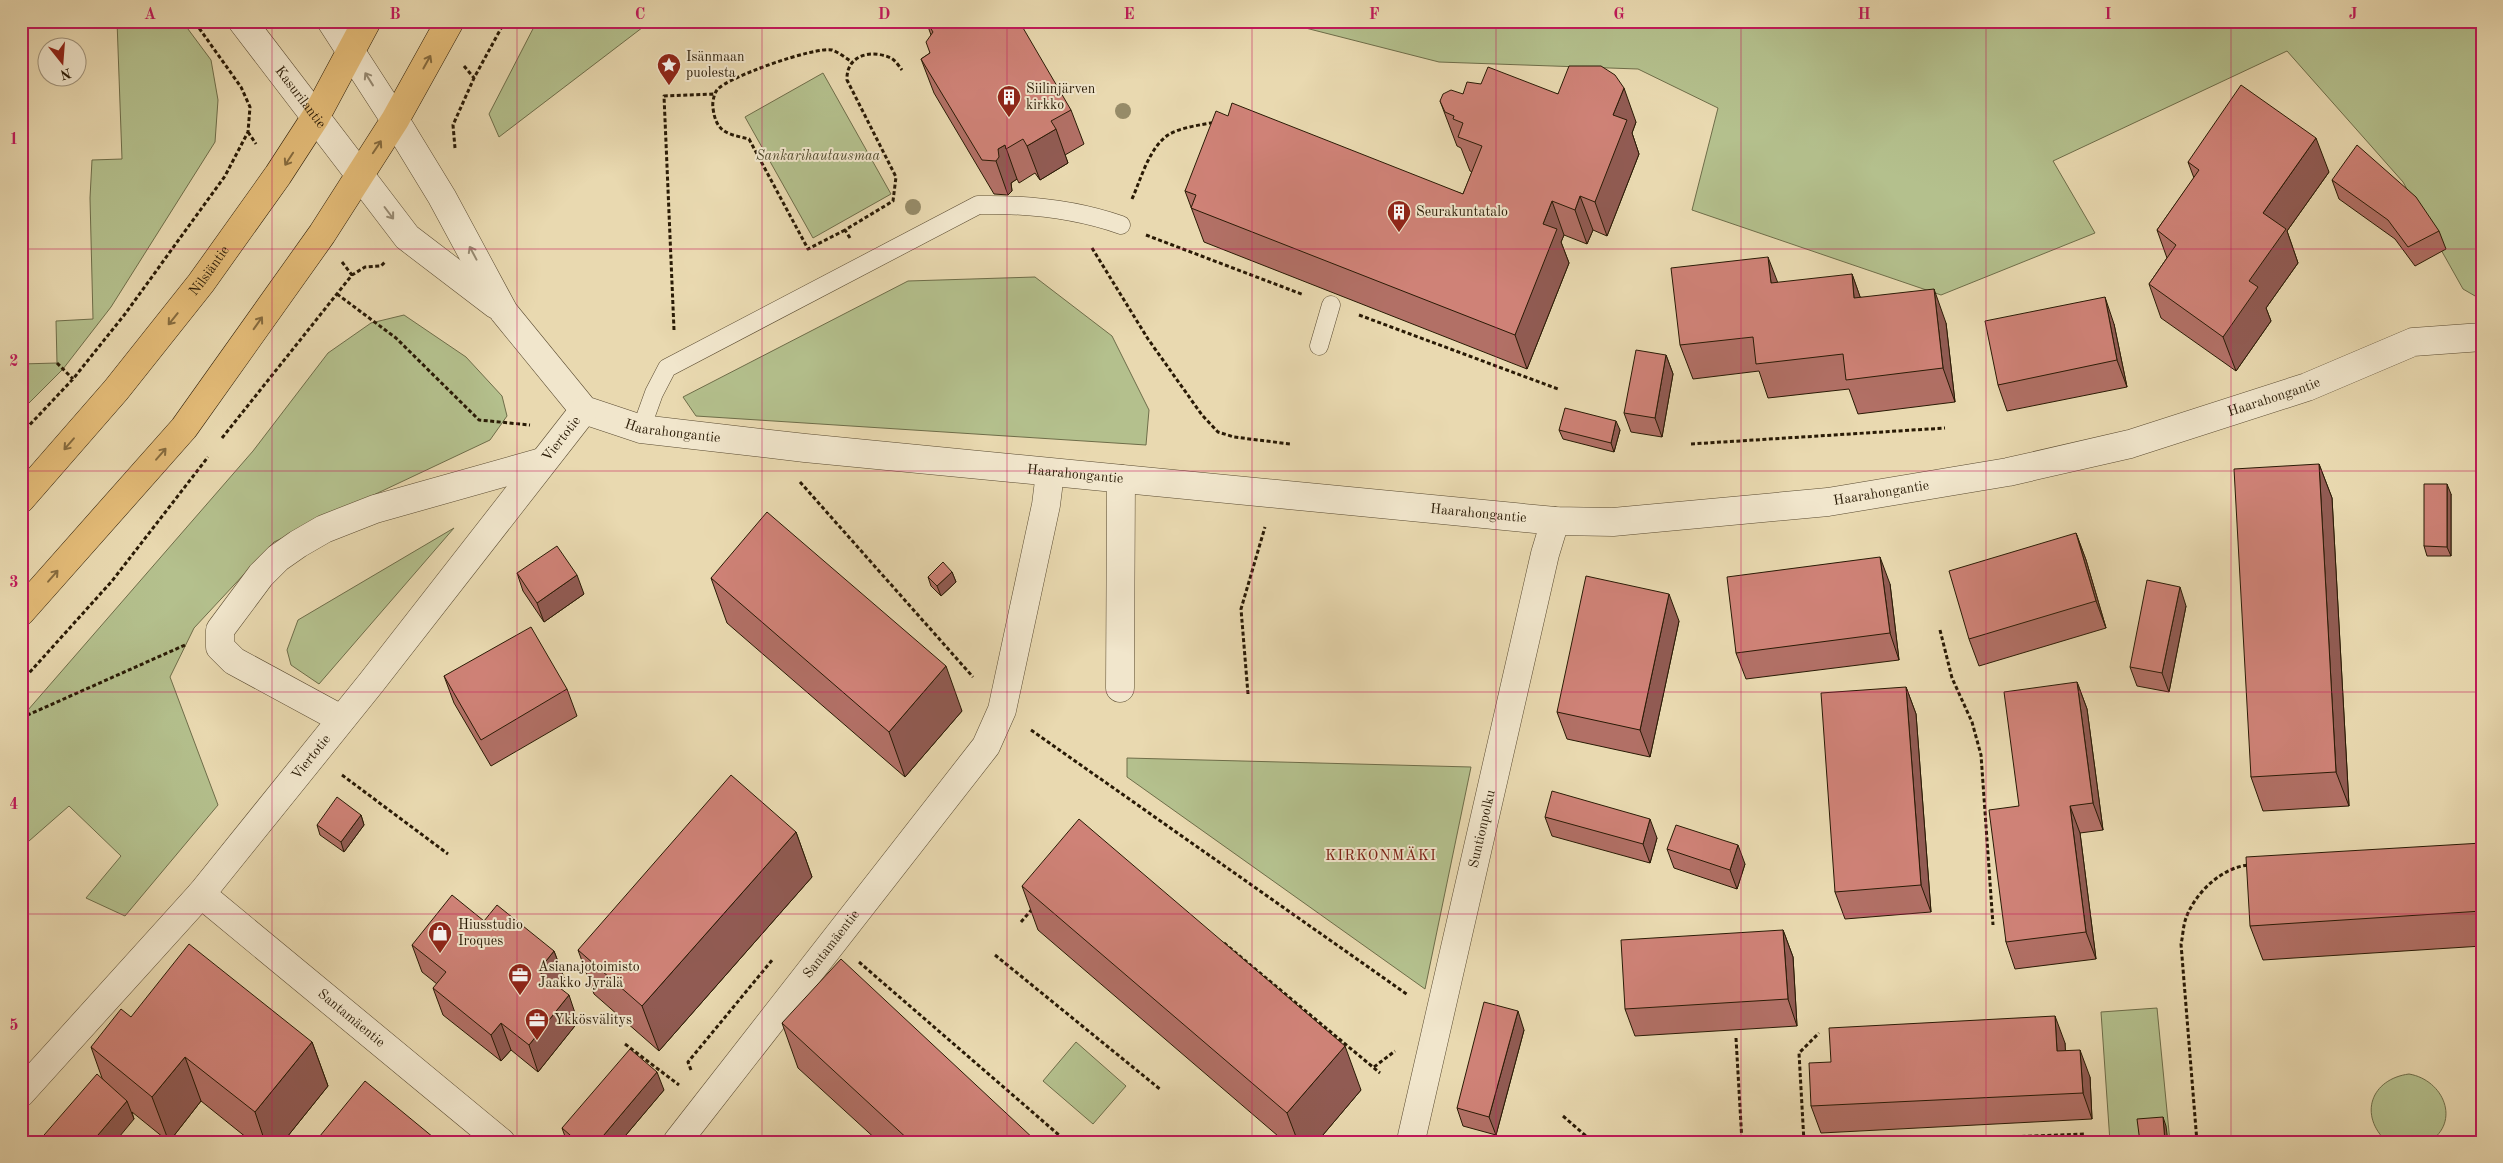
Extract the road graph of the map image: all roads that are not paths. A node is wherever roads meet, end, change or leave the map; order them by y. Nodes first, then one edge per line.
1 (242, 21) edge
2 (331, 21) edge
3 (367, 21) edge
4 (450, 21) edge
5 (352, 50) junction
6 (315, 118) junction
7 (395, 120) junction
8 (359, 174) junction
9 (1121, 226) road end
10 (1331, 305) dead end
11 (504, 312) junction
12 (2482, 337) edge
13 (1319, 346) dead end
14 (584, 410) junction
15 (641, 429) junction
16 (542, 462) junction
17 (1050, 473) junction
18 (1122, 478) junction
19 (21, 499) edge
20 (1555, 521) junction
21 (21, 612) edge
22 (1120, 688) dead end
23 (341, 719) junction
24 (201, 894) junction
25 (21, 1093) edge
26 (1412, 1136) dead end
27 (501, 1142) edge
28 (677, 1142) edge

1 - 6 street, Kasurilantie
2 - 5 street
3 - 5 main road, Nilsiäntie
7 -> 4 main road
5 - 6 main road, Nilsiäntie
7 -> 5 street
6 - 8 street, Kasurilantie
6 -> 19 main road, Nilsiäntie
8 -> 7 main road
11 -> 7 street
8 -> 11 street
21 -> 8 main road
9 - 15 lane
10 - 13 lane
11 - 14 street
12 - 20 street, Haarahongantie
14 - 15 street, Haarahongantie
14 - 16 street, Viertotie
15 - 17 street, Haarahongantie
16 - 23 street, Viertotie
16 - 23 street
17 - 18 street, Haarahongantie
17 - 28 street, Santamäentie
18 - 20 street, Haarahongantie
18 - 22 street
20 - 26 street, Suntionpolku
23 - 24 street, Viertotie
24 - 25 street, Viertotie
24 - 27 street, Santamäentie

